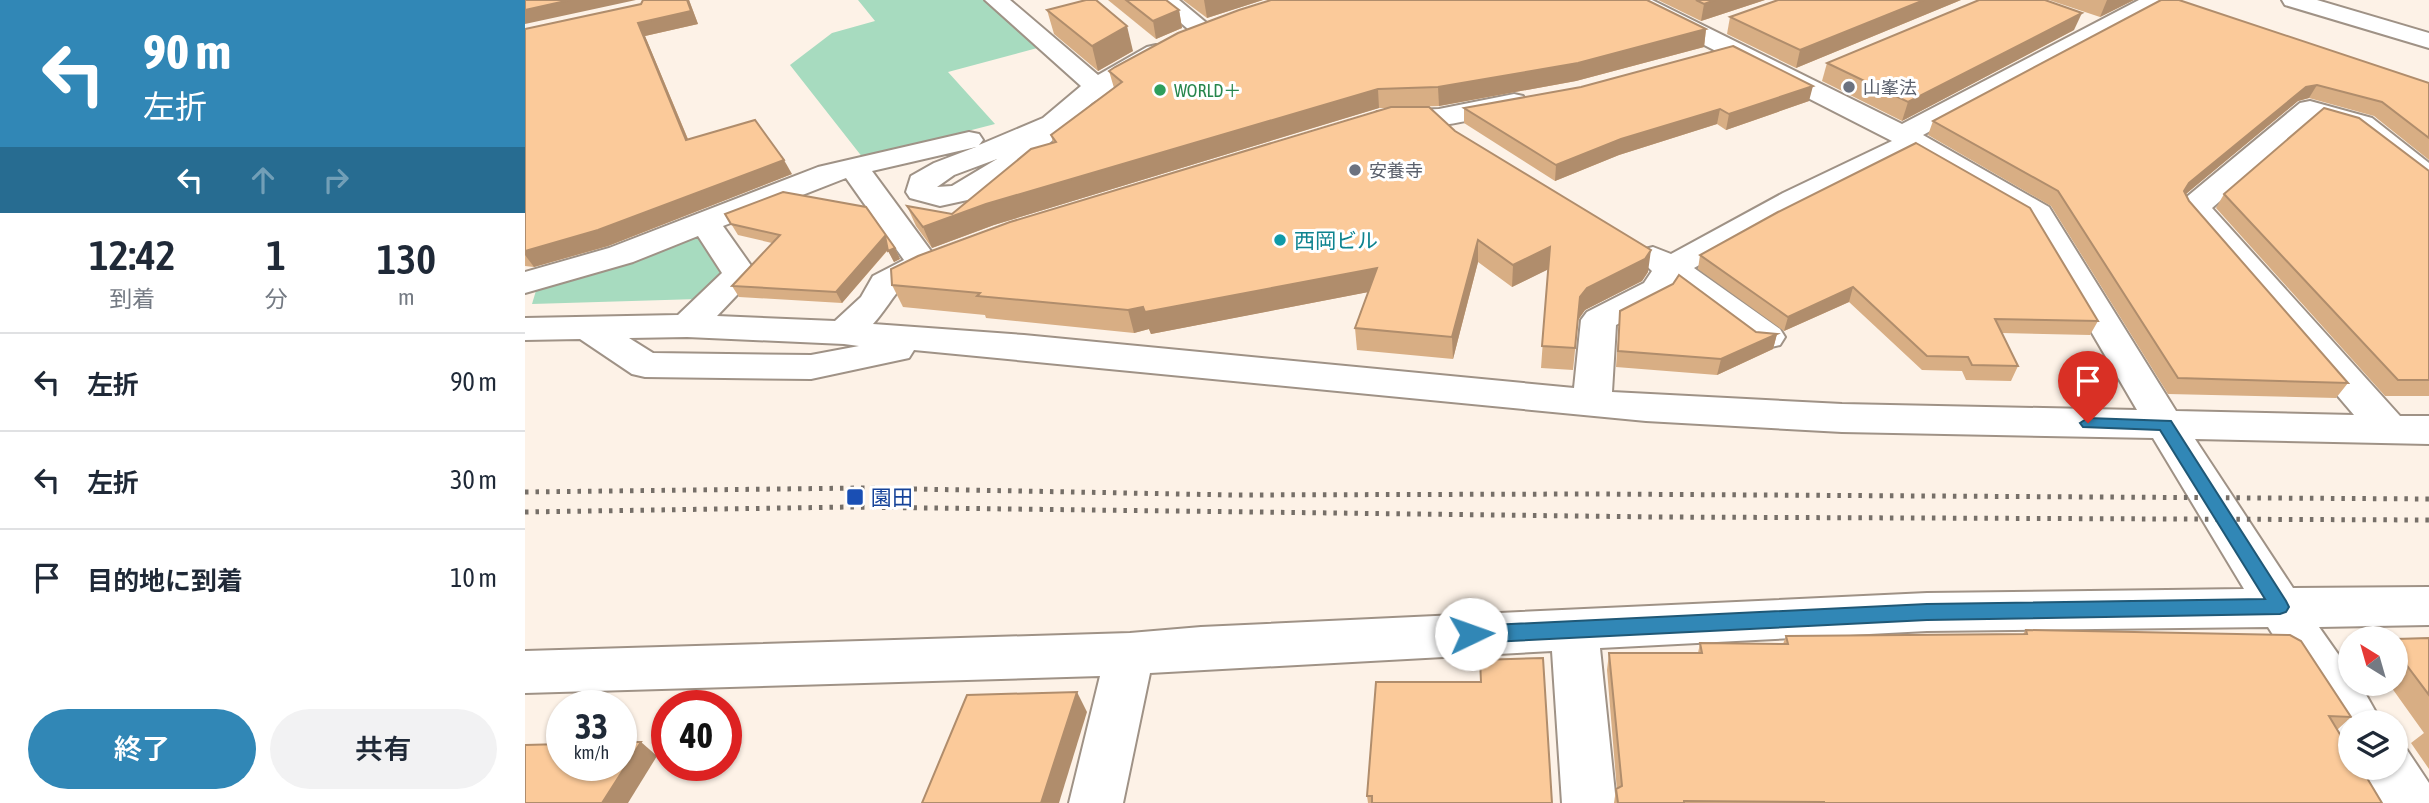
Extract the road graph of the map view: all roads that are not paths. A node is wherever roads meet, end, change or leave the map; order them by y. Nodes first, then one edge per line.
1 (996, 0) edge
2 (1165, 0) edge
3 (1634, 0) edge
4 (2293, 0) edge
5 (2168, 1) edge
6 (1229, 21) edge
7 (1203, 30) junction
8 (1135, 37) edge
9 (2429, 41) edge
10 (1154, 53) junction
11 (1097, 87) junction
12 (1541, 97) edge
13 (1439, 117) junction
14 (1367, 124) edge
15 (1463, 139) edge
16 (1907, 139) junction
17 (2415, 155) edge
18 (853, 166) junction
19 (2429, 177) edge
20 (704, 222) junction
21 (1626, 238) edge
22 (954, 254) edge
23 (915, 268) junction
24 (1670, 268) junction
25 (525, 283) edge
26 (687, 326) junction
27 (588, 328) junction
28 (525, 329) edge
29 (844, 333) junction
30 (1767, 337) edge
31 (943, 341) junction
32 (1592, 403) junction
33 (2165, 425) junction
34 (2389, 429) junction
35 (2429, 430) edge
36 (2429, 606) edge
37 (2280, 607) junction
38 (1574, 629) junction
39 (1130, 654) junction
40 (525, 672) edge
41 (2348, 710) edge
42 (2396, 780) edge
43 (1096, 803) edge
44 (1589, 803) edge
45 (2411, 803) edge

1 - 11 street
2 - 7 street
3 - 16 street
4 - 9 street
5 - 16 street
6 - 7 street
7 - 10 street
8 - 10 street
10 - 11 street
11 - 18 street
12 - 13 street
13 - 14 street
13 - 15 street
16 - 24 street
16 - 33 street
17 - 19 street
17 - 34 street
18 - 20 street
18 - 23 street
20 - 25 street
20 - 26 street
21 - 24 street
22 - 23 street
23 - 29 street
24 - 30 street
24 - 32 street
26 - 27 street
26 - 29 street
27 - 28 street
27 - 31 street
29 - 31 street
31 - 32 street
32 - 33 street
33 - 34 street
33 - 37 street
34 - 35 street
36 - 37 street
37 - 38 street
37 - 41 street
38 - 39 street
38 - 44 street
39 - 40 street
39 - 43 street
42 - 45 street

